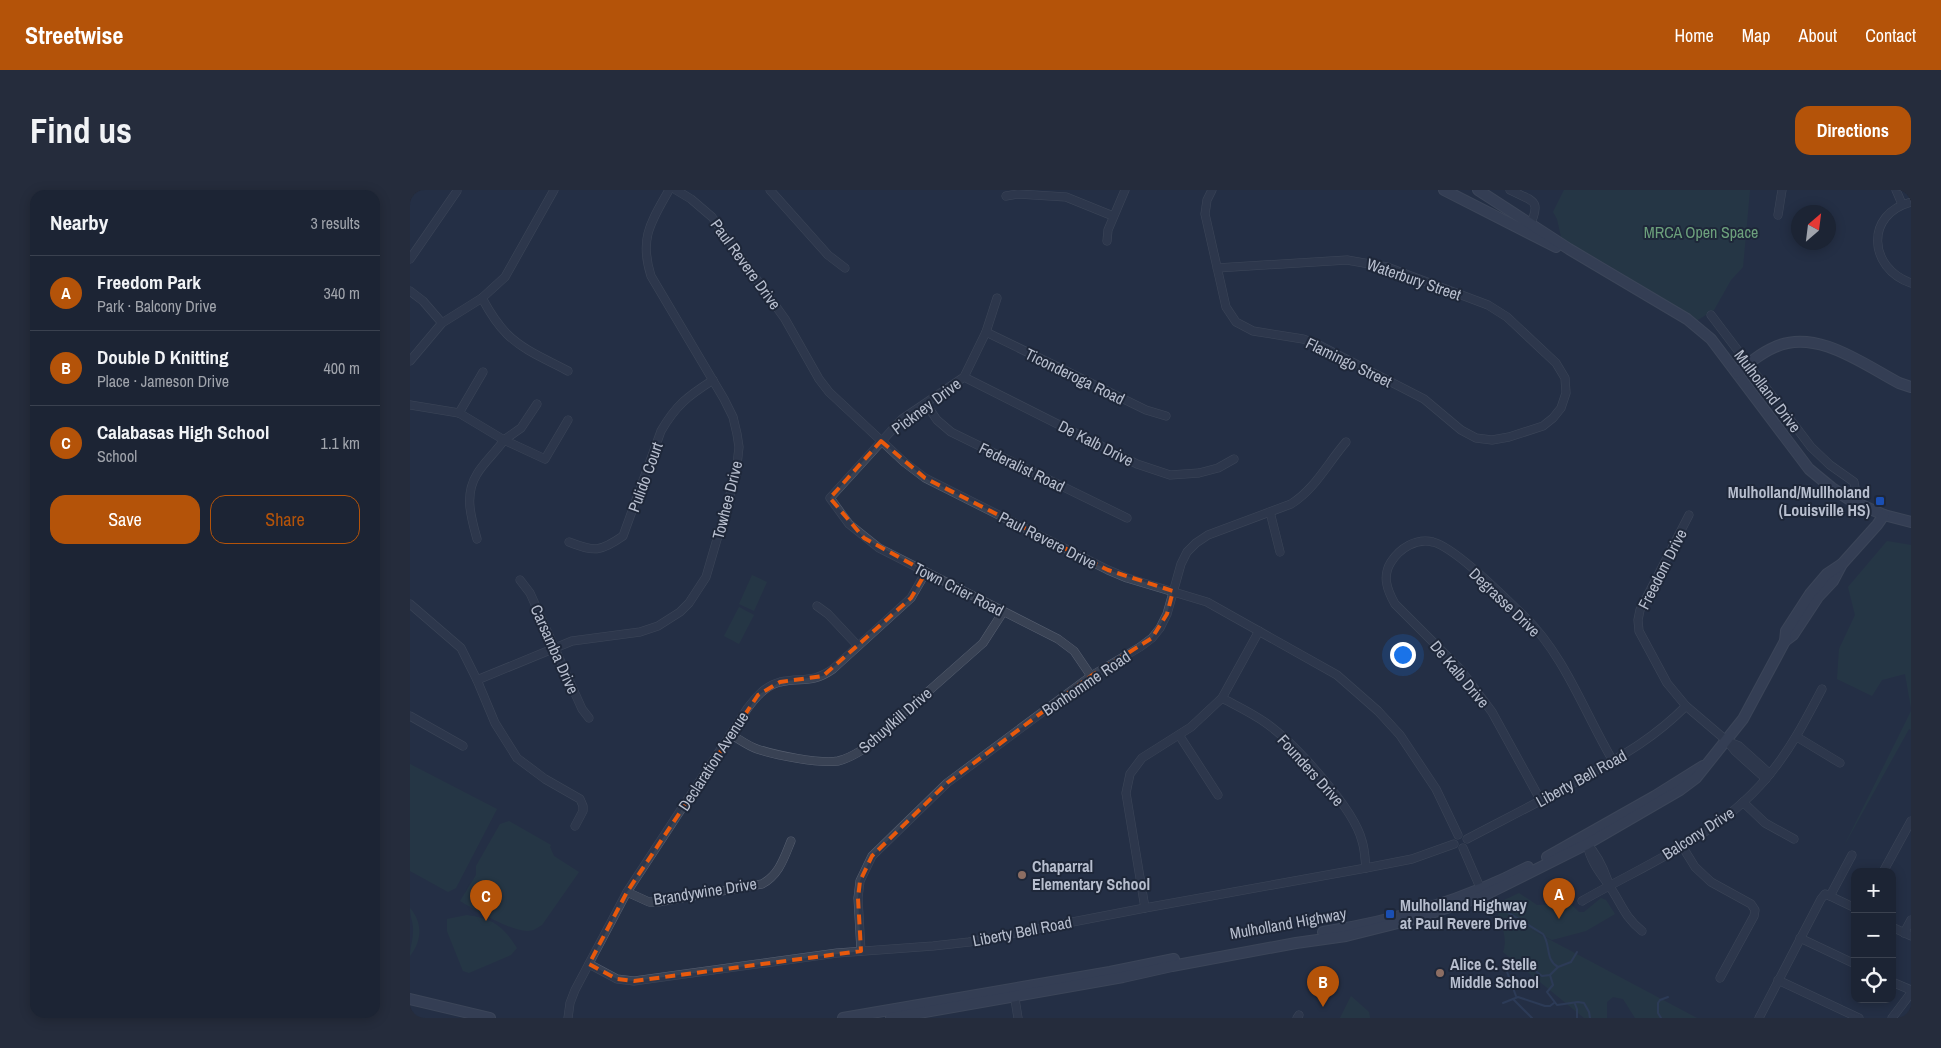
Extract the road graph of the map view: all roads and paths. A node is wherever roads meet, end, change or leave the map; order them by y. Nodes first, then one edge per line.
1 (554, 190) edge
2 (668, 190) edge
3 (676, 190) edge
4 (770, 190) edge
5 (1124, 190) edge
6 (1212, 190) edge
7 (1444, 190) edge
8 (1478, 190) edge
9 (1510, 190) edge
10 (1782, 190) edge
11 (1896, 190) edge
12 (457, 191) dead end
13 (1006, 196) dead end
14 (1911, 202) edge
15 (1902, 204) junction
16 (1778, 215) dead end
17 (1113, 216) junction
18 (1529, 228) junction
19 (1108, 241) dead end
20 (410, 259) edge
21 (845, 268) dead end
22 (1216, 268) junction
23 (1911, 283) edge
24 (410, 291) edge
25 (482, 298) junction
26 (997, 298) dead end
27 (1711, 315) dead end
28 (442, 323) junction
29 (986, 332) junction
30 (410, 361) edge
31 (1748, 364) junction
32 (568, 371) dead end
33 (482, 372) dead end
34 (1736, 373) junction
35 (964, 377) junction
36 (713, 380) junction
37 (1911, 387) edge
38 (1566, 393) joint
39 (537, 404) dead end
40 (926, 404) junction
41 (410, 405) edge
42 (459, 413) junction
43 (1166, 416) dead end
44 (568, 420) dead end
45 (504, 440) junction
46 (882, 441) junction
47 (1346, 442) dead end
48 (1234, 459) dead end
49 (830, 498) joint
50 (1850, 500) junction
51 (1270, 512) junction
52 (1690, 514) dead end
53 (1884, 514) junction
54 (1127, 518) dead end
55 (1911, 522) edge
56 (477, 539) dead end
57 (569, 542) dead end
58 (1280, 552) dead end
59 (1397, 553) joint
60 (926, 572) junction
61 (520, 580) dead end
62 (1173, 591) junction
63 (410, 604) edge
64 (817, 606) dead end
65 (1003, 612) junction
66 (1259, 631) junction
67 (858, 646) junction
68 (554, 647) junction
69 (1091, 676) junction
70 (477, 680) junction
71 (1822, 688) dead end
72 (1222, 698) junction
73 (1686, 706) junction
74 (410, 716) edge
75 (589, 718) dead end
76 (730, 734) junction
77 (1178, 734) junction
78 (1796, 737) junction
79 (1727, 741) junction
80 (463, 746) dead end
81 (1613, 761) junction
82 (1840, 764) dead end
83 (1768, 776) junction
84 (1218, 795) dead end
85 (1541, 801) junction
86 (1743, 802) junction
87 (1911, 821) edge
88 (575, 826) dead end
89 (1458, 835) junction
90 (1467, 839) junction
91 (1794, 839) dead end
92 (1585, 840) junction
93 (791, 841) dead end
94 (1454, 844) junction
95 (1682, 846) junction
96 (1463, 848) junction
97 (1852, 855) dead end
98 (1366, 868) junction
99 (1885, 868) edge
100 (1609, 885) junction
101 (1481, 890) junction
102 (627, 892) junction
103 (1830, 896) junction
104 (1582, 901) dead end
105 (1851, 906) edge
106 (1145, 908) junction
107 (1911, 920) edge
108 (1896, 929) edge
109 (1642, 931) dead end
110 (1908, 935) edge
111 (1800, 938) junction
112 (861, 950) junction
113 (1851, 962) edge
114 (589, 964) junction
115 (1720, 978) dead end
116 (1778, 980) junction
117 (1896, 984) edge
118 (1911, 992) edge
119 (1014, 993) junction
120 (410, 999) edge
121 (410, 1006) edge
122 (454, 1018) edge
123 (490, 1018) edge
124 (568, 1018) edge
125 (843, 1018) edge
126 (891, 1018) edge
127 (1018, 1018) edge
128 (1759, 1018) edge
129 (1859, 1018) edge
130 (1892, 1018) edge

1 - 25 street
2 - 36 street, Towhee Drive
3 - 46 street, Paul Revere Drive
4 - 21 street
5 - 17 street
6 - 22 street, Flamingo Street
7 - 18 main road, Mulholland Drive
8 - 18 main road, Mulholland Drive
9 - 18 street
10 - 16 street
11 - 15 street
12 - 20 street
13 - 17 street
14 - 15 street
15 - 23 street
17 - 19 street
18 - 34 main road, Mulholland Drive
22 - 38 street, Waterbury Street
22 - 38 street, Flamingo Street
24 - 28 street
25 - 28 street
25 - 32 street
26 - 29 street, Pickney Drive
27 - 31 street
28 - 30 street
29 - 35 street, Pickney Drive
29 - 43 street, Ticonderoga Road
31 - 34 main road
31 - 37 main road
31 - 50 street
33 - 42 street
34 - 50 main road, Mulholland Drive
35 - 40 street, Pickney Drive
35 - 48 street, De Kalb Drive
36 - 57 street, Pulido Court
36 - 68 street, Towhee Drive
39 - 45 street
40 - 46 street, Pickney Drive
40 - 54 street, Federalist Road
41 - 42 street
42 - 45 street
44 - 45 street
45 - 56 street
46 - 49 street, Pickney Drive
46 - 62 street, Paul Revere Drive
47 - 51 street, Bonhomme Road
49 - 60 street, Town Crier Road
50 - 53 main road, Mulholland Drive
51 - 58 street
51 - 62 street, Bonhomme Road
52 - 73 street, Freedom Drive
53 - 55 main road, Mulholland Drive
53 - 79 main road, Mulholland Highway
59 - 81 street, Degrasse Drive
59 - 85 street, De Kalb Drive
60 - 65 street, Town Crier Road
60 - 67 street, Declaration Avenue
61 - 68 street, Carsamba Drive
62 - 66 street, Paul Revere Drive
62 - 69 street, Bonhomme Road
63 - 70 street
64 - 67 street
65 - 69 street, Town Crier Road
65 - 76 street, Schuylkill Drive
66 - 72 street
66 - 89 street, Paul Revere Drive
67 - 76 street, Declaration Avenue
68 - 70 street, Towhee Drive
68 - 75 street, Carsamba Drive
69 - 112 street, Bonhomme Road
70 - 88 street
71 - 78 street, Balcony Drive
72 - 77 street
72 - 98 street, Founders Drive
73 - 79 street, Freedom Drive
73 - 81 street, Liberty Bell Road
74 - 80 street
76 - 102 street, Declaration Avenue
77 - 84 street
77 - 106 street
78 - 82 street
78 - 83 street, Balcony Drive
79 - 83 street, Freedom Drive
79 - 92 main road, Mulholland Highway
81 - 85 street, Liberty Bell Road
83 - 86 street, Balcony Drive
85 - 90 street, Liberty Bell Road
86 - 91 street
86 - 95 street, Balcony Drive
87 - 99 street
89 - 90 street
89 - 94 street
90 - 96 street
92 - 100 street
92 - 101 main road, Mulholland Highway
92 - 119 main road, Mulholland Highway
93 - 102 street, Brandywine Drive
94 - 96 street
94 - 98 street, Liberty Bell Road
95 - 100 street, Balcony Drive
95 - 115 street
96 - 101 street
97 - 103 street
98 - 106 street, Liberty Bell Road
100 - 104 street, Balcony Drive
100 - 109 street
101 - 119 main road, Mulholland Highway
102 - 114 street, Declaration Avenue
103 - 105 street
103 - 111 street
106 - 112 street, Liberty Bell Road
107 - 110 street
108 - 110 street
111 - 113 street
111 - 116 street
112 - 114 street, Liberty Bell Road
114 - 124 street, Declaration Avenue
116 - 128 street
116 - 129 street
117 - 118 street
118 - 130 street
119 - 125 main road, Mulholland Highway
119 - 126 main road, Mulholland Highway
119 - 127 street
120 - 123 main road
121 - 122 main road

